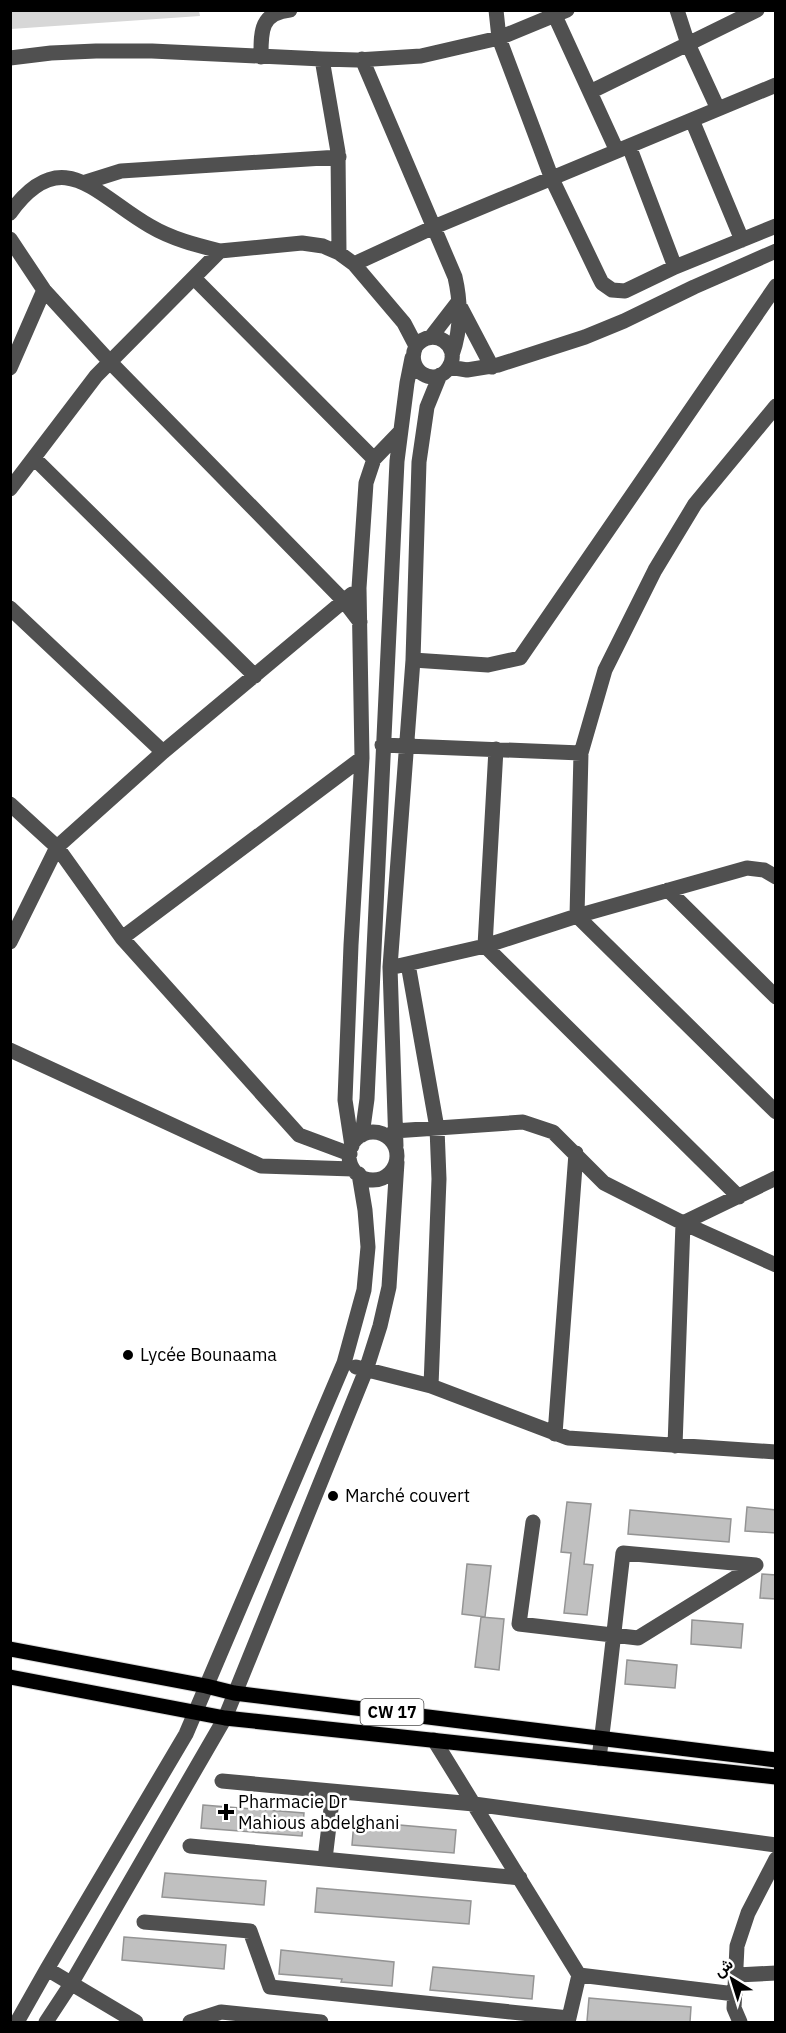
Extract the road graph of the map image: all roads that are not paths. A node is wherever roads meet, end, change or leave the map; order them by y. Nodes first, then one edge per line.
1 (290, 10) edge
2 (496, 10) edge
3 (677, 10) edge
4 (757, 10) edge
5 (561, 13) edge
6 (500, 38) junction
7 (688, 44) junction
8 (261, 57) junction
9 (10, 58) edge
10 (322, 59) junction
11 (362, 59) junction
12 (776, 85) edge
13 (590, 92) junction
14 (718, 109) junction
15 (692, 120) junction
16 (623, 149) junction
17 (339, 157) junction
18 (552, 179) junction
19 (86, 182) junction
20 (10, 213) edge
21 (776, 226) edge
22 (434, 227) junction
23 (10, 240) edge
24 (742, 240) junction
25 (220, 251) junction
26 (776, 251) edge
27 (339, 253) junction
28 (354, 264) junction
29 (675, 267) junction
30 (194, 278) junction
31 (776, 286) edge
32 (44, 290) junction
33 (458, 302) junction
34 (421, 345) junction
35 (110, 362) junction
36 (447, 366) junction
37 (492, 367) junction
38 (10, 368) edge
39 (776, 405) edge
40 (400, 432) junction
41 (34, 458) junction
42 (374, 459) junction
43 (10, 489) edge
44 (359, 588) junction
45 (344, 601) junction
46 (10, 608) edge
47 (360, 622) junction
48 (413, 660) junction
49 (255, 676) junction
50 (408, 744) junction
51 (382, 745) junction
52 (496, 749) junction
53 (163, 752) junction
54 (581, 753) junction
55 (362, 758) junction
56 (10, 804) edge
57 (57, 847) junction
58 (776, 877) edge
59 (668, 890) junction
60 (577, 916) junction
61 (122, 938) junction
62 (10, 942) edge
63 (485, 946) junction
64 (372, 964) junction
65 (408, 964) junction
66 (390, 967) junction
67 (776, 997) edge
68 (10, 1050) edge
69 (776, 1112) edge
70 (437, 1128) junction
71 (394, 1131) junction
72 (576, 1153) junction
73 (396, 1154) junction
74 (355, 1156) junction
75 (776, 1178) edge
76 (739, 1197) junction
77 (683, 1223) junction
78 (776, 1264) edge
79 (344, 1363) junction
80 (366, 1370) junction
81 (431, 1386) junction
82 (555, 1434) junction
83 (675, 1446) junction
84 (776, 1452) edge
85 (533, 1522) dead end
86 (614, 1636) junction
87 (10, 1650) edge
88 (10, 1677) edge
89 (206, 1686) junction
90 (234, 1693) junction
91 (196, 1713) junction
92 (225, 1718) junction
93 (602, 1738) junction
94 (434, 1740) junction
95 (599, 1758) junction
96 (776, 1760) edge
97 (776, 1778) edge
98 (222, 1781) dead end
99 (333, 1792) junction
100 (474, 1804) junction
101 (776, 1845) edge
102 (190, 1846) dead end
103 (325, 1859) junction
104 (776, 1859) edge
105 (520, 1878) junction
106 (144, 1922) dead end
107 (47, 1969) junction
108 (776, 1973) edge
109 (579, 1975) junction
110 (737, 1975) junction
111 (71, 1984) junction
112 (735, 1994) junction
113 (569, 2020) edge
114 (17, 2022) edge
115 (46, 2022) edge
116 (136, 2022) edge
117 (190, 2022) edge
118 (321, 2022) edge
119 (740, 2022) edge

1 - 8 street
2 - 6 street
3 - 7 street
4 - 7 street
5 - 6 street
5 - 13 street
6 - 11 street
6 - 18 street
7 - 13 street
7 - 14 street
8 - 9 street
8 - 10 street
10 - 11 street
10 - 17 street
11 - 22 street
12 - 14 street
13 - 16 street
14 - 15 street
15 - 16 street
15 - 24 street
16 - 18 street
16 - 29 street
17 - 19 street
17 - 27 street
18 - 22 street
18 - 29 street
19 - 20 street
19 - 25 street
21 - 24 street
22 - 28 street
22 - 33 street
23 - 32 street
24 - 29 street
25 - 27 street
25 - 30 street
26 - 37 street
27 - 28 street
28 - 34 street
30 - 35 street
30 - 42 street
31 - 48 street
32 - 35 street
32 - 38 street
33 - 34 street
33 - 36 street
33 - 37 street
34 - 36 street
34 - 36 street
34 - 40 street
35 - 41 street
35 - 45 street
36 - 37 street
36 - 48 street
39 - 54 street
40 - 42 street
40 - 51 street
41 - 43 street
41 - 49 street
42 - 44 street
44 - 45 street
44 - 47 street
45 - 47 street
45 - 49 street
46 - 53 street
47 - 55 street
48 - 50 street
49 - 53 street
50 - 51 street
50 - 52 street
50 - 66 street
51 - 64 street
52 - 54 street
52 - 63 street
53 - 57 street
54 - 60 street
55 - 61 street
55 - 74 street
56 - 57 street
57 - 61 street
57 - 62 street
58 - 59 street
59 - 60 street
59 - 67 street
60 - 63 street
60 - 69 street
61 - 74 street
63 - 65 street
63 - 76 street
64 - 66 street
64 - 74 street
65 - 66 street
65 - 70 street
66 - 71 street
68 - 74 street
70 - 71 street
70 - 72 street
70 - 81 street
71 - 73 street
72 - 77 street
72 - 82 street
73 - 74 street
73 - 74 street
73 - 80 street
74 - 79 street
75 - 76 street
76 - 77 street
77 - 78 street
77 - 83 street
79 - 80 street
79 - 89 street
80 - 81 street
80 - 90 street
81 - 82 street
82 - 83 street
83 - 84 street
85 - 86 street
86 - 86 street
86 - 93 street
87 - 89 main road, CW 17
88 - 91 main road, CW 17
89 - 90 main road, CW 17
89 - 91 street
90 - 92 street
90 - 93 main road, CW 17
91 - 92 main road, CW 17
91 - 107 street
92 - 94 main road, CW 17
92 - 111 street
93 - 95 street
93 - 96 main road, CW 17
94 - 95 main road, CW 17
94 - 100 street
95 - 97 main road, CW 17
98 - 99 street
99 - 100 street
99 - 103 street
100 - 101 street
100 - 105 street
102 - 103 street
103 - 105 street
104 - 110 street
105 - 109 street
106 - 113 street
107 - 111 street
107 - 114 street
108 - 110 street
109 - 112 street
109 - 113 street
110 - 112 street
111 - 115 street
111 - 116 street
112 - 119 street
117 - 118 street

